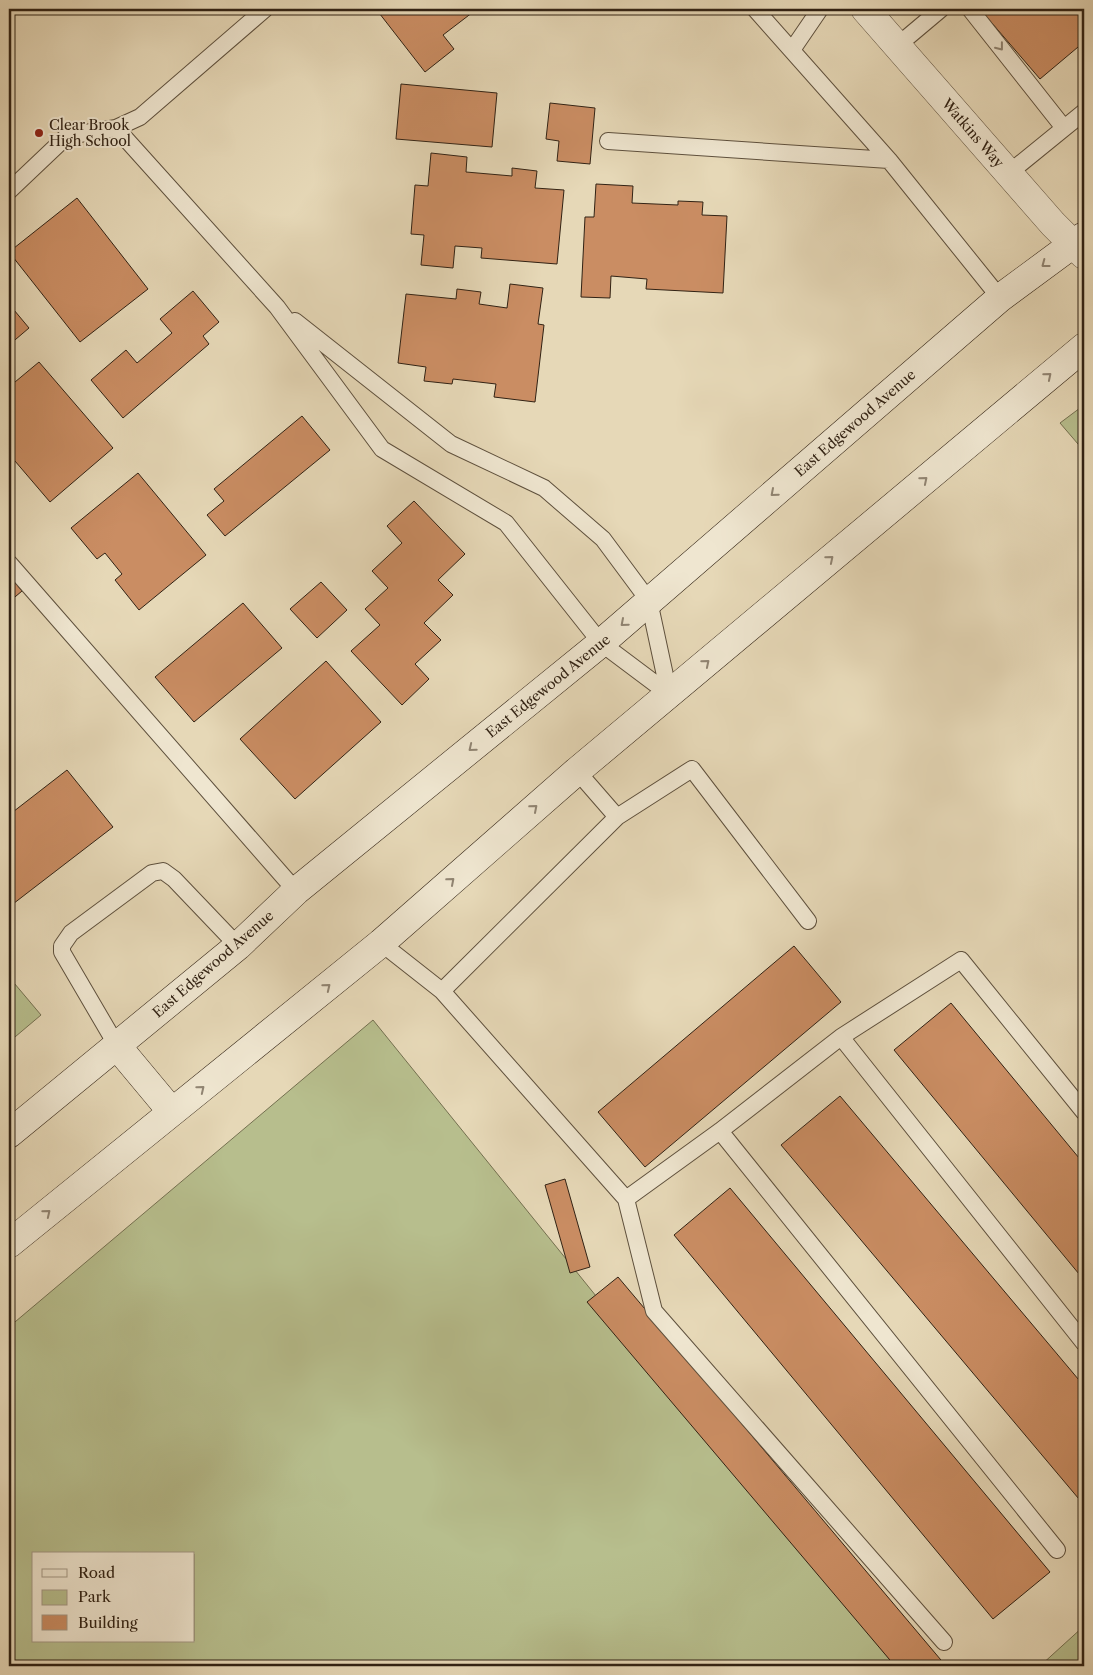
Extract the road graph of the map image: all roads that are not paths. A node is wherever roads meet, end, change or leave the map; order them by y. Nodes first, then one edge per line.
1 (265, 9) edge
2 (755, 9) edge
3 (820, 9) edge
4 (865, 9) edge
5 (941, 9) edge
6 (970, 9) edge
7 (897, 46) junction
8 (792, 50) junction
9 (1084, 112) edge
10 (116, 128) junction
11 (1064, 128) junction
12 (608, 141) dead end
13 (889, 160) junction
14 (1008, 173) junction
15 (9, 191) edge
16 (1080, 245) edge
17 (1000, 298) junction
18 (277, 307) junction
19 (1084, 347) edge
20 (9, 563) edge
21 (649, 601) junction
22 (601, 643) junction
23 (668, 694) junction
24 (577, 772) junction
25 (617, 817) junction
26 (296, 891) junction
27 (808, 921) dead end
28 (381, 943) junction
29 (238, 946) junction
30 (442, 991) junction
31 (841, 1037) junction
32 (117, 1046) junction
33 (172, 1112) junction
34 (1084, 1112) edge
35 (720, 1131) junction
36 (9, 1134) edge
37 (626, 1199) junction
38 (9, 1244) edge
39 (1084, 1343) edge
40 (1057, 1550) dead end
41 (944, 1642) dead end

1 - 10 lane
2 - 8 lane
3 - 8 lane
4 - 7 main road, Watkins Way
5 - 7 lane
6 -> 11 lane
7 - 14 main road, Watkins Way
8 - 13 lane
9 - 11 lane
10 - 15 lane
10 - 18 lane
11 - 14 lane
12 - 13 lane
13 - 17 lane
14 - 16 main road, Watkins Way
16 -> 17 main road, East Edgewood Avenue
17 -> 21 main road, East Edgewood Avenue
18 - 21 lane
18 - 22 lane
23 -> 19 main road
20 - 26 lane
21 -> 22 main road, East Edgewood Avenue
21 - 23 lane
22 - 23 lane
22 -> 26 main road, East Edgewood Avenue
23 - 24 main road
24 - 25 lane
28 -> 24 main road
25 - 27 lane
25 - 30 lane
26 - 29 main road, East Edgewood Avenue
28 - 30 lane
33 -> 28 main road
29 - 32 main road, East Edgewood Avenue
29 - 32 lane
30 - 37 lane
31 - 34 lane
31 - 35 lane
31 - 39 lane
32 - 33 main road
32 - 36 main road, East Edgewood Avenue
38 -> 33 main road
35 - 37 lane
35 - 40 lane
37 - 41 lane

